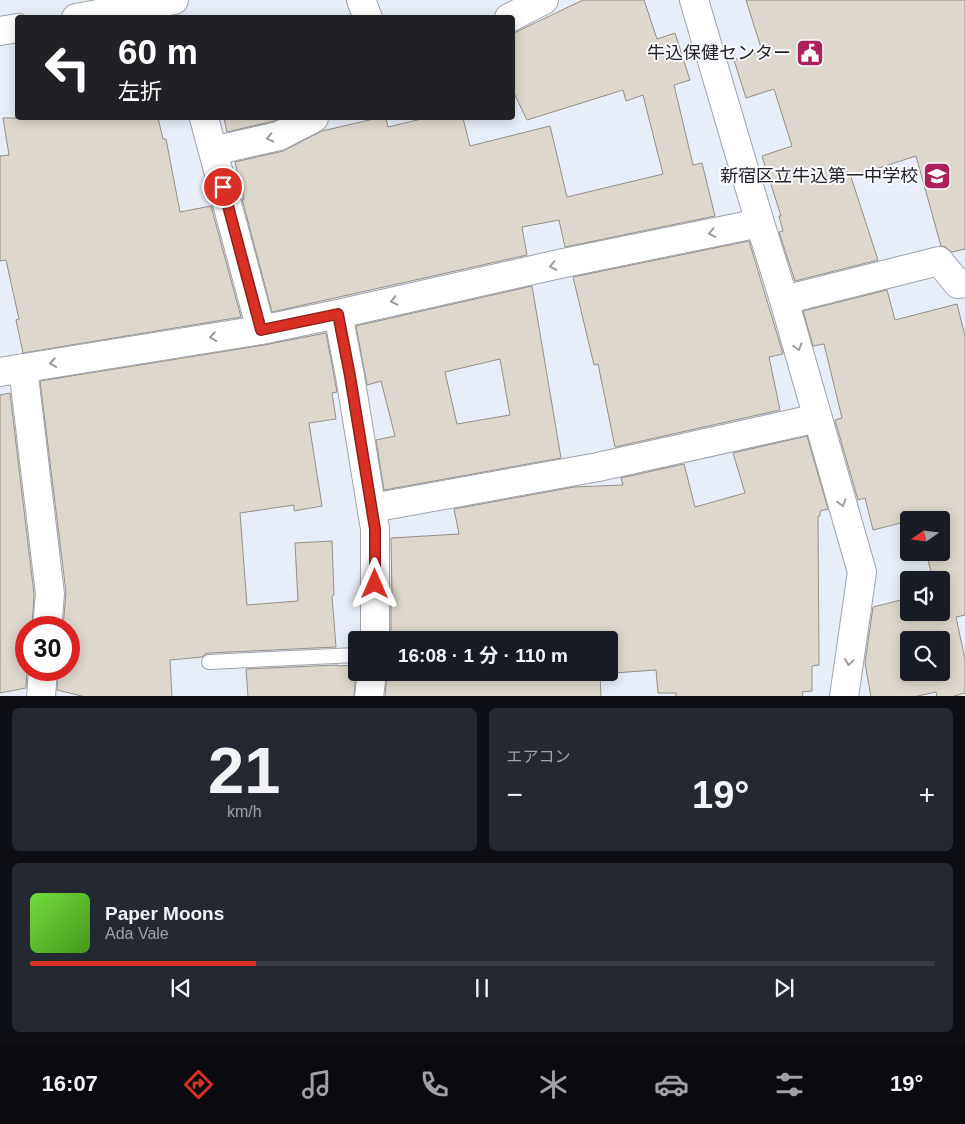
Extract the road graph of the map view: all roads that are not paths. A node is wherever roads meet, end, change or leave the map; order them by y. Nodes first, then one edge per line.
1 (174, 0) edge
2 (360, 0) edge
3 (544, 0) edge
4 (694, 0) edge
5 (92, 15) edge
6 (177, 15) edge
7 (367, 15) edge
8 (515, 15) edge
9 (15, 28) edge
10 (0, 31) edge
11 (205, 120) edge
12 (310, 120) edge
13 (213, 151) junction
14 (760, 224) junction
15 (965, 283) edge
16 (784, 300) junction
17 (338, 314) junction
18 (261, 330) junction
19 (6, 366) edge
20 (818, 418) junction
21 (372, 508) junction
22 (48, 616) edge
23 (375, 631) edge
24 (348, 655) edge
25 (209, 662) dead end
26 (42, 681) edge
27 (371, 681) edge
28 (41, 696) edge
29 (369, 696) edge
30 (844, 696) edge

1 - 5 street
1 - 6 street
2 - 7 street
3 - 8 street
4 - 14 street
9 - 10 street
11 - 13 street
12 -> 13 street
13 - 18 street
14 - 16 street
14 -> 17 street
15 - 16 street
16 -> 20 street
17 - 18 street
17 - 21 street
18 -> 19 street
19 - 22 street
20 - 21 street
20 -> 30 street
21 - 23 street
24 - 25 lane
26 - 28 street
27 - 29 street

